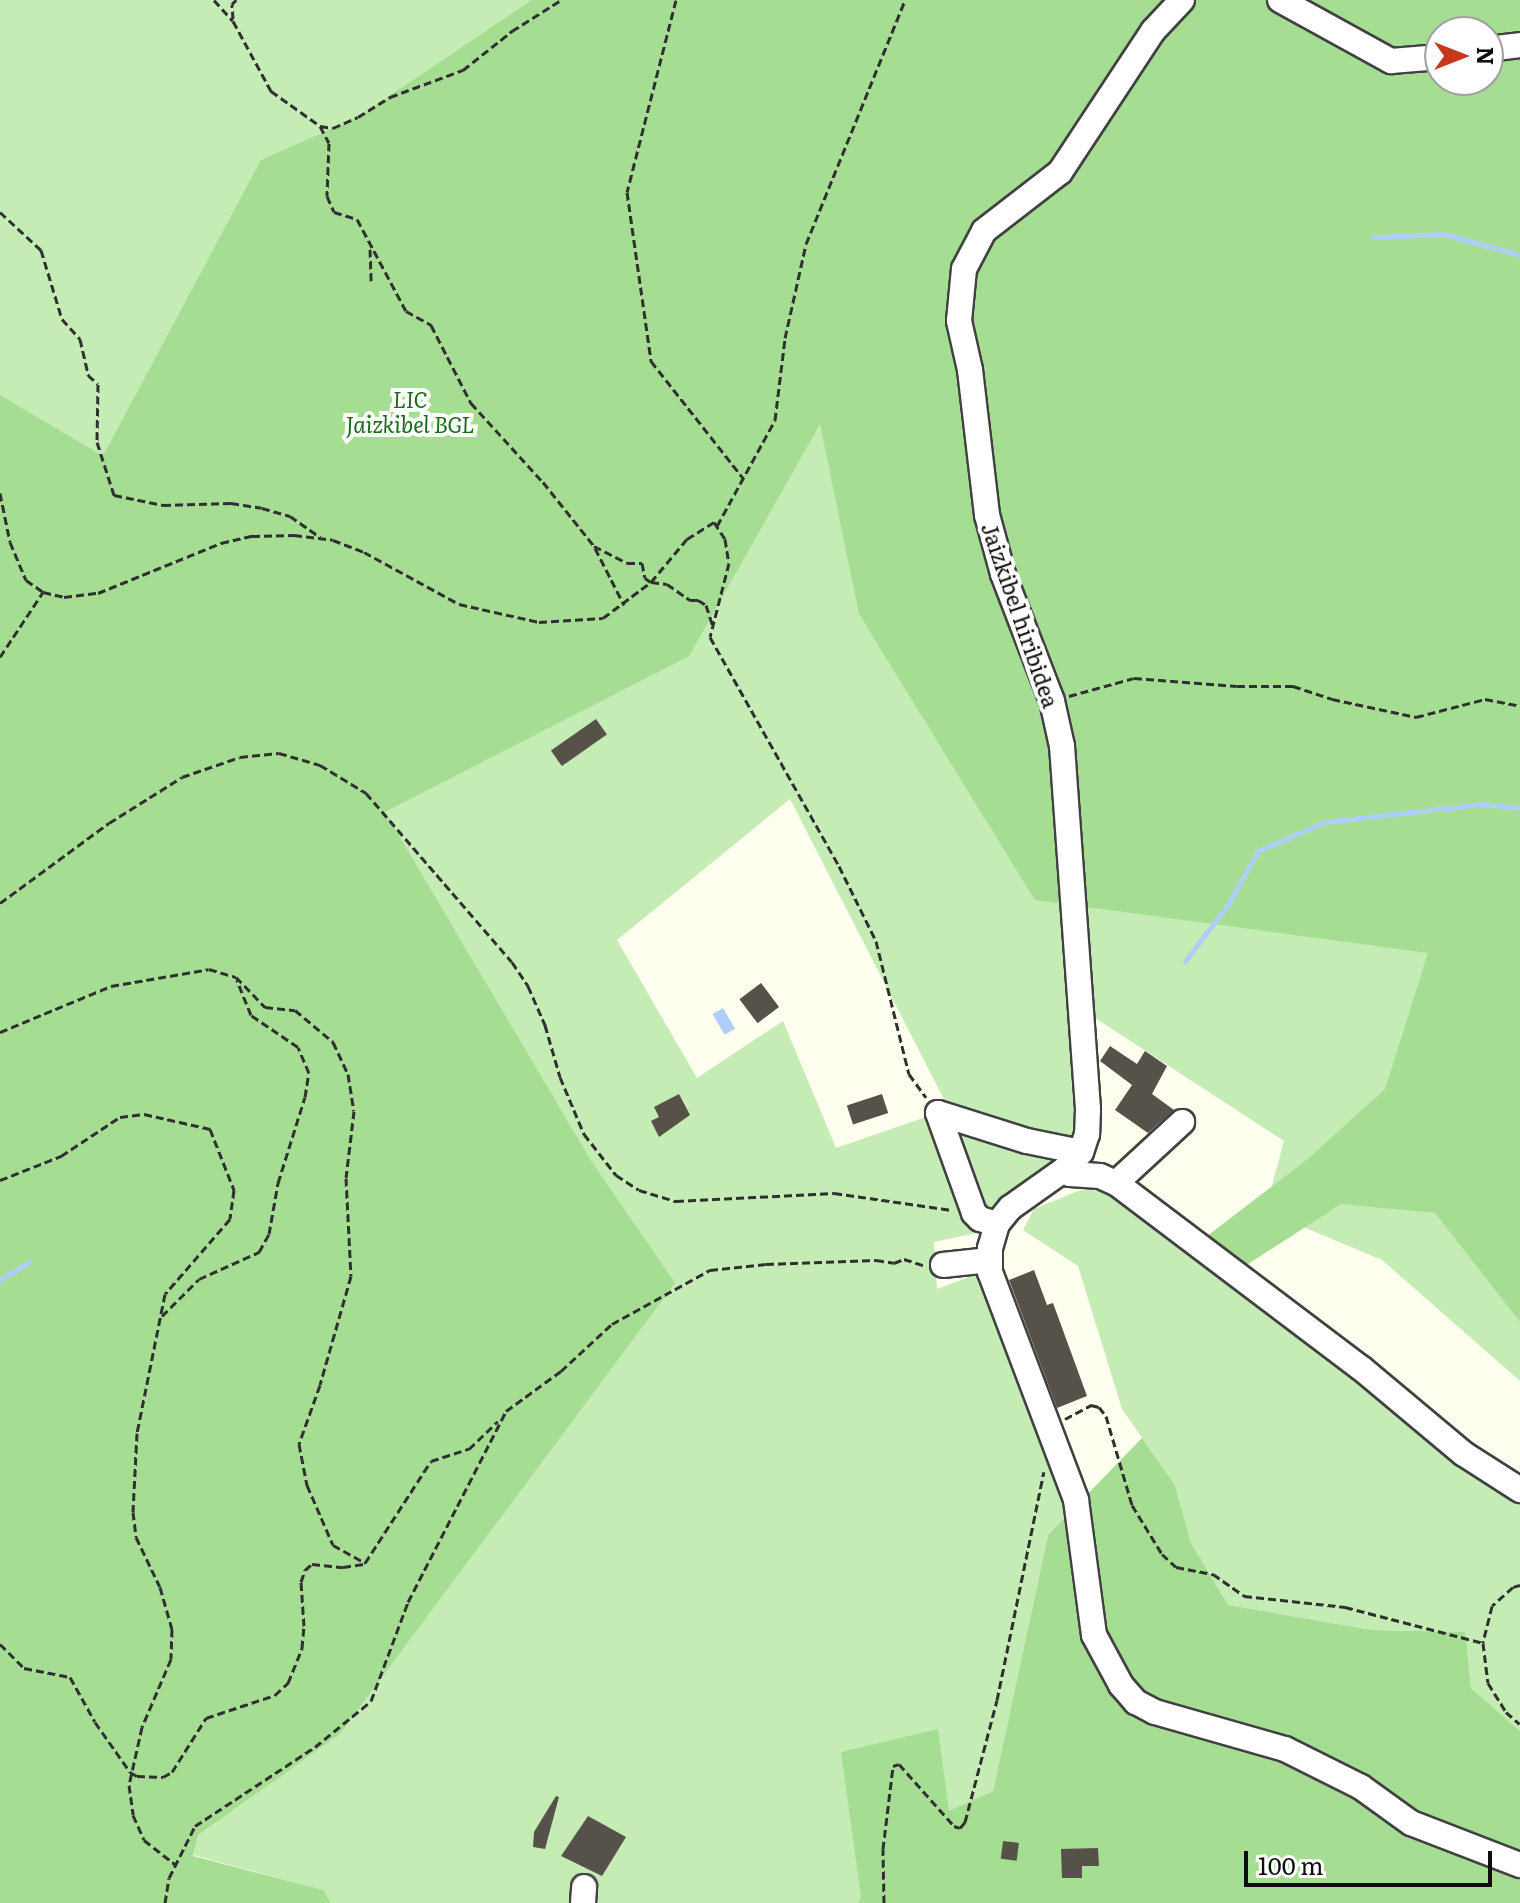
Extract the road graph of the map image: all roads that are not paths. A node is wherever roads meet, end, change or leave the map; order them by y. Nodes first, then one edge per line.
1 (1182, 0) edge
2 (1280, 0) edge
3 (1424, 58) edge
4 (1182, 1122) dead end
5 (1077, 1152) junction
6 (1116, 1183) junction
7 (997, 1224) junction
8 (990, 1260) junction
9 (943, 1265) road end
10 (1520, 1490) edge
11 (1520, 1865) edge

1 - 5 street, Jaizkibel hiribidea
2 - 3 street
4 - 6 street
5 - 6 street
5 - 6 street
5 - 7 street
5 - 7 street
6 - 10 street
7 - 8 street
8 - 9 street
8 - 11 street

